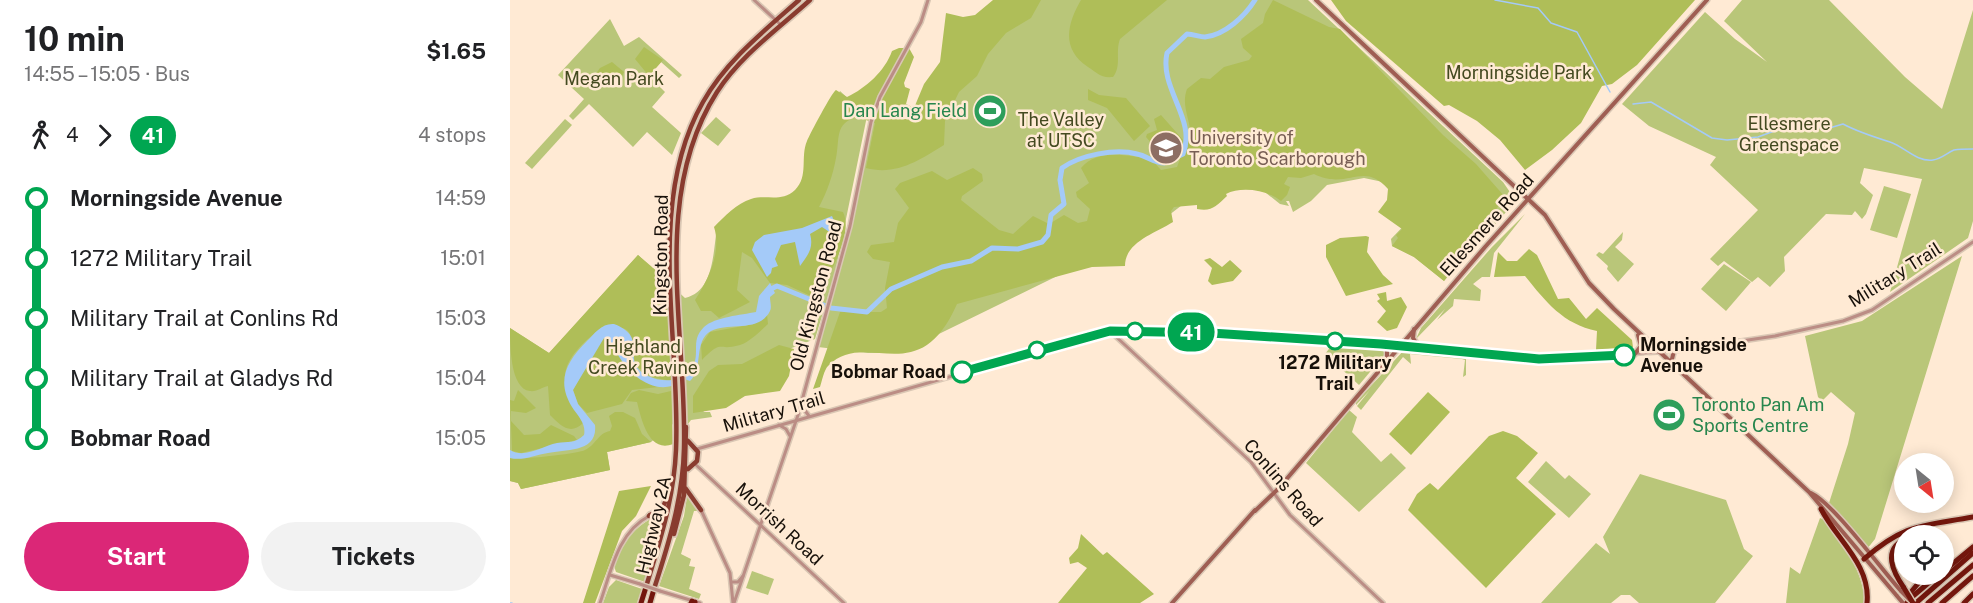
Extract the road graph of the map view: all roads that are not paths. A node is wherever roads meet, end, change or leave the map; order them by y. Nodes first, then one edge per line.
1 (754, 0) edge
2 (799, 0) edge
3 (810, 0) edge
4 (928, 0) edge
5 (1316, 0) edge
6 (1707, 0) edge
7 (776, 20) junction
8 (781, 25) junction
9 (1529, 198) junction
10 (1973, 242) edge
11 (1414, 328) junction
12 (1110, 331) junction
13 (1636, 332) junction
14 (1381, 344) junction
15 (1399, 345) junction
16 (1419, 347) junction
17 (1674, 351) junction
18 (1658, 352) junction
19 (1634, 355) junction
20 (1386, 360) junction
21 (1672, 364) junction
22 (801, 403) junction
23 (809, 416) junction
24 (684, 417) junction
25 (796, 419) junction
26 (777, 424) junction
27 (790, 436) junction
28 (688, 441) junction
29 (697, 449) junction
30 (695, 464) junction
31 (687, 471) junction
32 (673, 481) junction
33 (685, 486) junction
34 (1809, 492) junction
35 (1273, 493) junction
36 (1821, 509) junction
37 (701, 510) joint
38 (649, 516) junction
39 (1973, 517) edge
40 (760, 524) junction
41 (658, 546) junction
42 (668, 547) junction
43 (1973, 547) edge
44 (1894, 548) edge
45 (1973, 553) edge
46 (1866, 557) junction
47 (1954, 563) edge
48 (1973, 565) edge
49 (1894, 569) edge
50 (743, 574) junction
51 (610, 575) junction
52 (1973, 576) edge
53 (743, 581) junction
54 (732, 583) junction
55 (1900, 585) edge
56 (1917, 585) edge
57 (1925, 585) edge
58 (643, 586) junction
59 (657, 590) junction
60 (1902, 590) junction
61 (1973, 594) edge
62 (695, 602) edge
63 (600, 603) edge
64 (641, 603) edge
65 (650, 603) edge
66 (734, 603) edge
67 (844, 603) edge
68 (1172, 603) edge
69 (1383, 603) edge
70 (1867, 603) edge
71 (1903, 603) edge
72 (1914, 603) edge
73 (1928, 603) edge
74 (1942, 603) edge
75 (1964, 603) edge

1 - 7 street
2 - 7 main road, Kingston Road
3 - 8 main road, Kingston Road
4 - 22 street, Old Kingston Road
5 - 9 main road
6 - 9 main road, Ellesmere Road
7 - 8 street
7 - 32 main road, Kingston Road
8 - 24 main road, Kingston Road
9 - 11 main road, Ellesmere Road
9 - 13 main road
10 - 17 street, Military Trail
11 - 15 main road, Ellesmere Road
11 - 16 main road
12 - 14 street, Military Trail
12 - 23 street, Military Trail
12 - 35 street, Conlins Road
13 - 18 main road
13 - 19 main road
14 - 15 street, Military Trail
14 - 20 main road
15 - 16 street, Military Trail
15 - 20 main road, Ellesmere Road
16 - 19 street, Military Trail
17 - 18 street, Military Trail
17 - 21 main road
18 - 19 street, Military Trail
18 - 21 main road
20 - 35 main road, Ellesmere Road
21 - 34 main road
22 - 23 street
22 - 25 street, Old Kingston Road
23 - 25 street, Military Trail
24 - 28 main road
24 - 42 main road, Highway 2A
25 - 26 street, Military Trail
25 - 27 street, Old Kingston Road
26 - 27 street
26 - 29 street, Military Trail
27 - 40 street, Old Kingston Road
28 - 29 main road
28 - 31 main road
29 - 30 main road
30 - 31 main road
30 - 40 street, Morrish Road
31 - 33 main road
32 - 38 main road
32 - 41 main road, Highway 2A
33 - 37 main road
33 - 42 main road
34 - 36 main road
34 - 46 main road
35 - 68 main road, Ellesmere Road
35 - 69 street, Conlins Road
36 - 46 main road
36 - 70 highway
37 - 54 street
38 - 41 main road
38 - 51 street
39 - 46 highway
40 - 50 street, Old Kingston Road
40 - 67 street, Morrish Road
41 - 58 main road, Highway 2A
42 - 59 main road, Highway 2A
43 - 47 highway
44 - 49 highway
45 - 72 highway
46 - 60 main road
46 - 71 main road, bridge
48 - 73 highway
50 - 53 street, Old Kingston Road
50 - 54 street
51 - 58 street
51 - 63 street
52 - 74 highway
53 - 54 street
53 - 66 street, Old Kingston Road
54 - 66 street
55 - 60 highway
56 - 71 highway
57 - 71 highway
58 - 59 street, bridge
58 - 64 highway, Highway 2A
59 - 62 street
59 - 65 highway, Highway 2A
60 - 72 highway, bridge
61 - 75 highway

